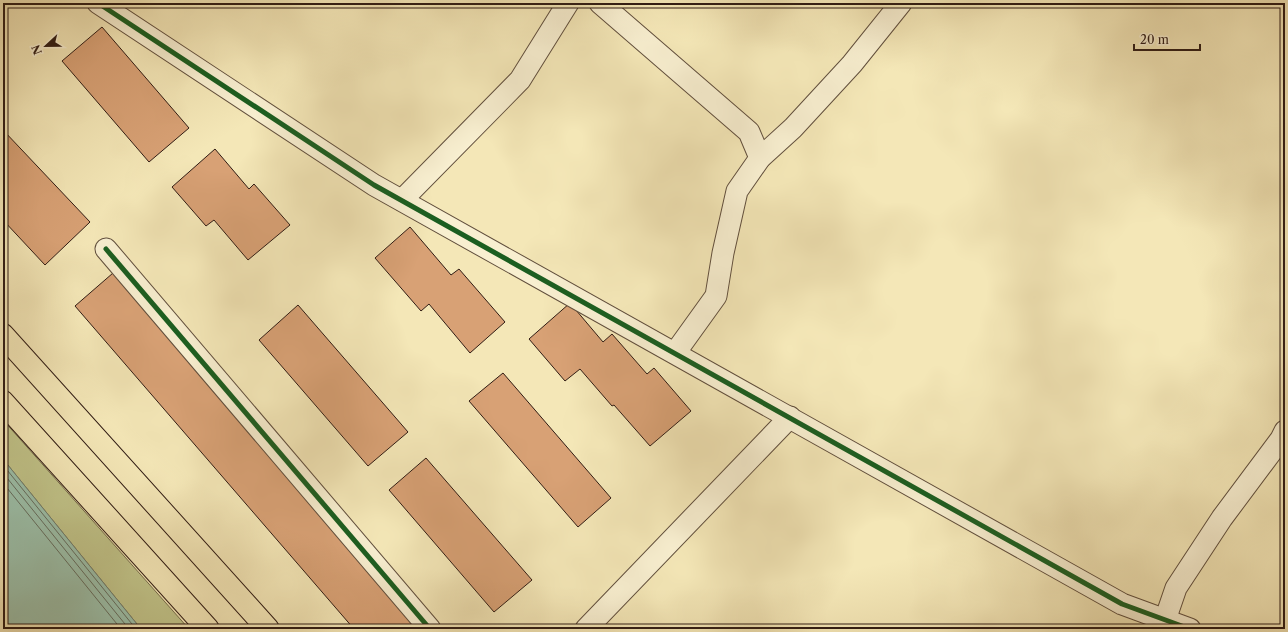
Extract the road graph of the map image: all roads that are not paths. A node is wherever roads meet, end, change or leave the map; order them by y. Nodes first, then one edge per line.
1 (98, 3) edge
2 (568, 3) edge
3 (600, 3) edge
4 (901, 3) edge
5 (760, 158) junction
6 (402, 200) junction
7 (106, 249) dead end
8 (3, 335) edge
9 (675, 353) junction
10 (3, 402) edge
11 (790, 417) junction
12 (1285, 431) edge
13 (1164, 620) junction
14 (208, 629) edge
15 (268, 629) edge
16 (430, 629) edge
17 (586, 629) edge
18 (1190, 629) edge

1 - 6 street
2 - 6 street
3 - 5 street
4 - 5 street
5 - 9 street
6 - 9 street
7 - 16 street
8 - 15 highway
9 - 11 street
10 - 14 highway
11 - 13 street
11 - 17 street
12 - 13 street
13 - 18 street

